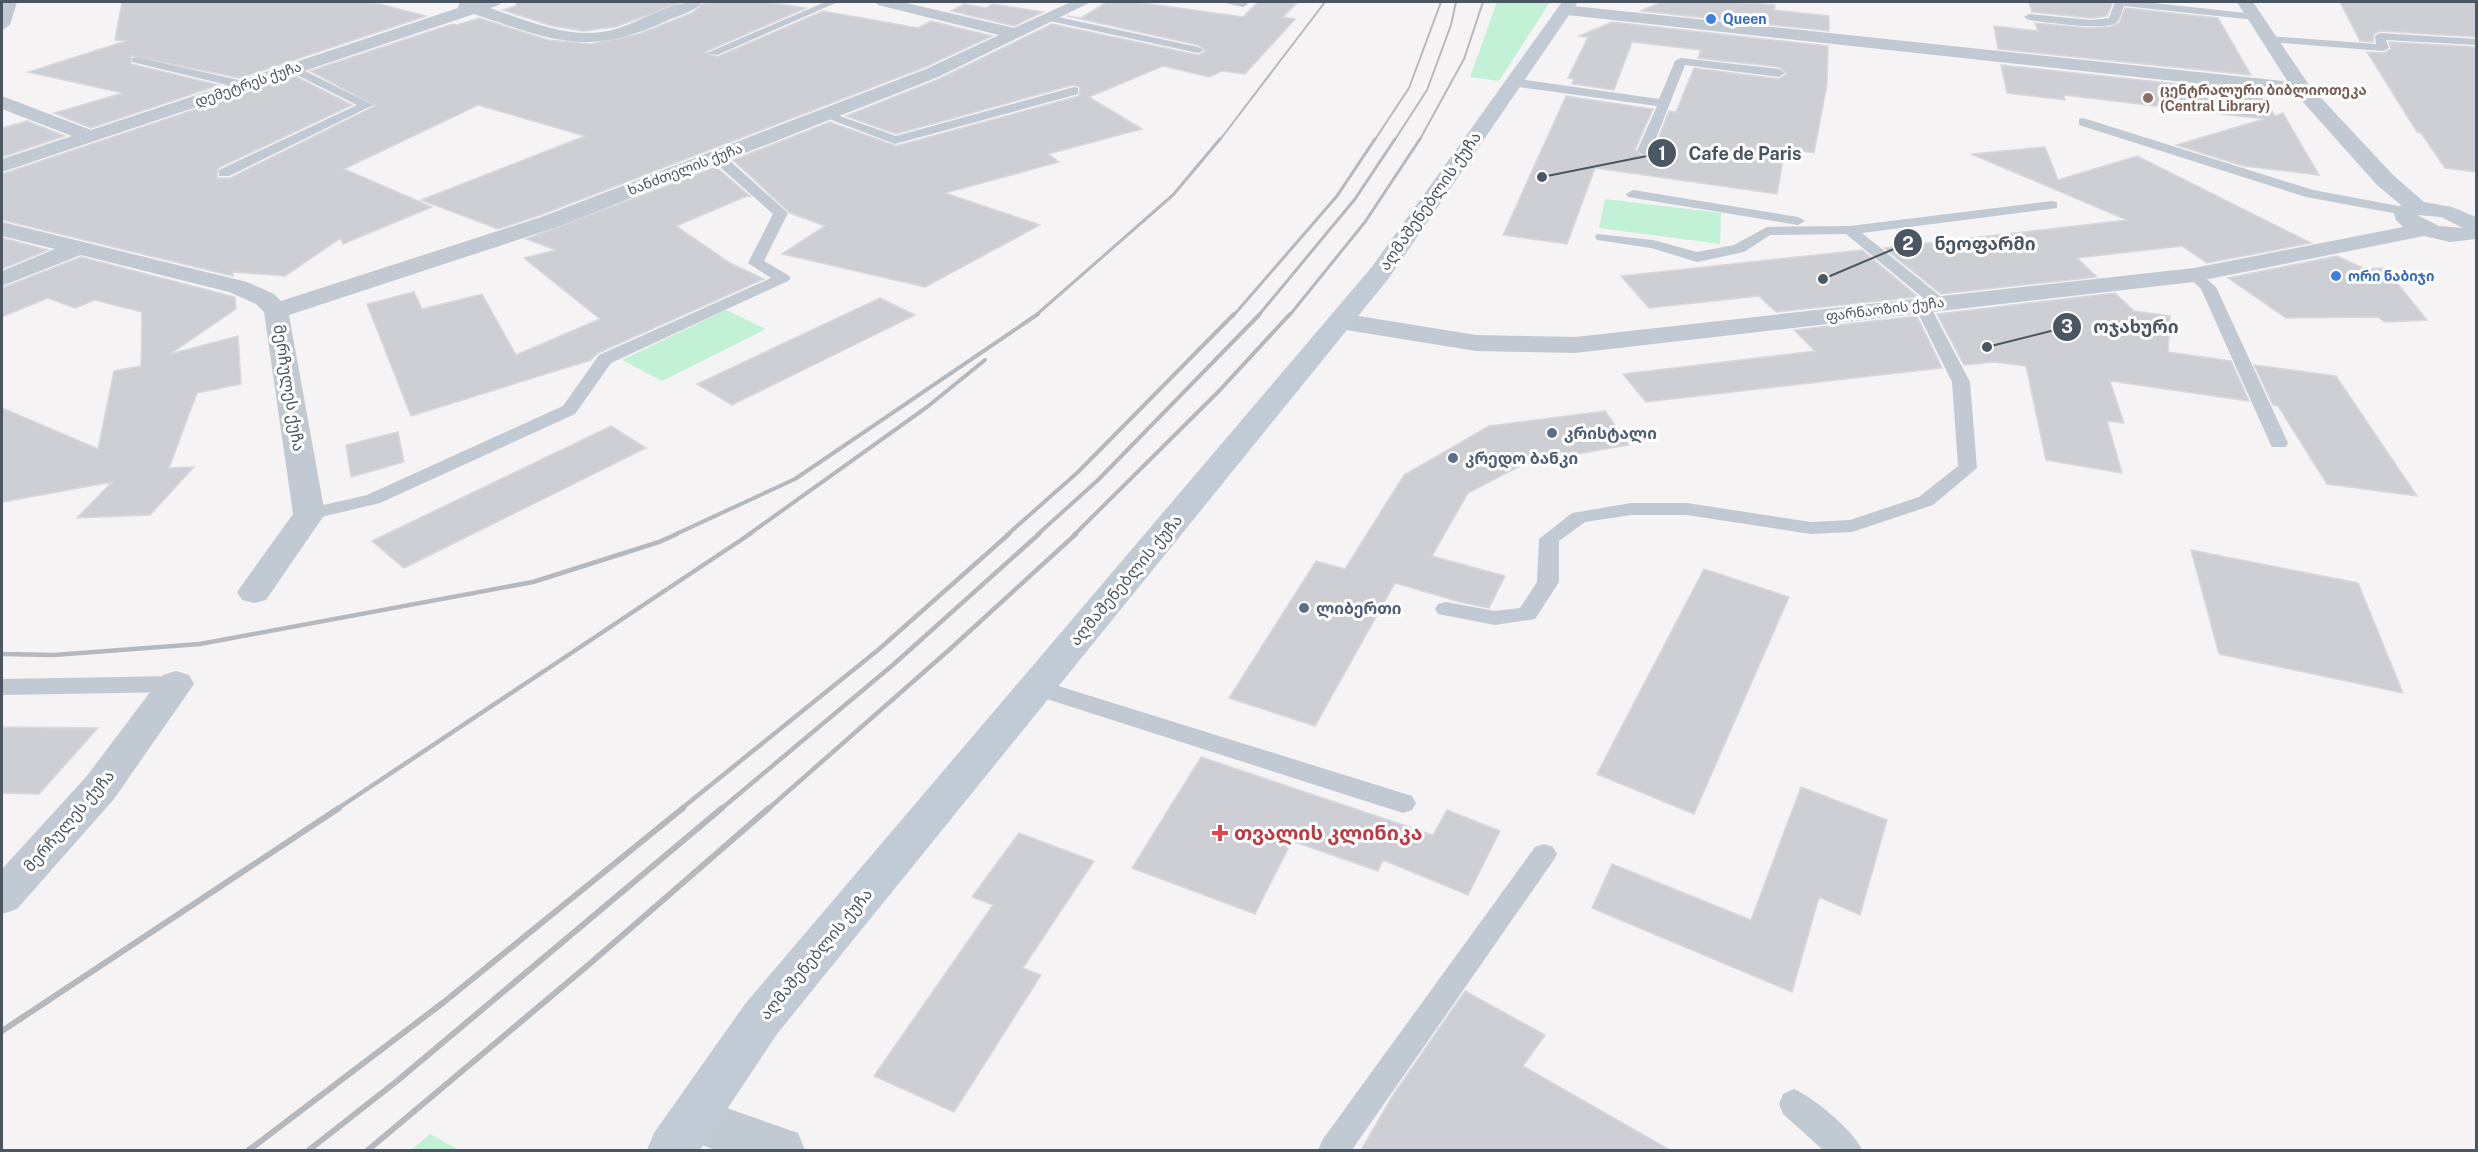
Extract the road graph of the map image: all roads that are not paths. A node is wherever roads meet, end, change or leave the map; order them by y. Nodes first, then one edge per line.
1 (9, 2) edge
2 (447, 2) edge
3 (493, 2) edge
4 (695, 2) edge
5 (833, 2) edge
6 (884, 2) edge
7 (1083, 2) edge
8 (1226, 2) edge
9 (2152, 3) edge
10 (1242, 4) dead end
11 (1567, 6) edge
12 (473, 8) junction
13 (2250, 9) edge
14 (2029, 17) dead end
15 (1049, 18) junction
16 (2, 26) edge
17 (1017, 34) junction
18 (2270, 39) junction
19 (2476, 42) edge
20 (1198, 50) dead end
21 (713, 53) dead end
22 (136, 60) dead end
23 (293, 69) junction
24 (1779, 74) dead end
25 (1512, 82) junction
26 (243, 86) junction
27 (2302, 88) junction
28 (1074, 91) dead end
29 (2, 102) edge
30 (1664, 103) junction
31 (822, 114) junction
32 (2083, 122) dead end
33 (92, 137) junction
34 (1644, 151) dead end
35 (717, 157) junction
36 (2, 166) edge
37 (224, 173) dead end
38 (1633, 194) dead end
39 (2052, 205) dead end
40 (2416, 216) junction
41 (2474, 228) edge
42 (2, 229) edge
43 (1850, 230) junction
44 (1602, 237) dead end
45 (76, 249) junction
46 (2194, 275) junction
47 (2, 279) edge
48 (1930, 304) junction
49 (276, 312) junction
50 (1340, 321) junction
51 (2279, 443) dead end
52 (309, 514) junction
53 (254, 592) dead end
54 (1446, 609) dead end
55 (176, 684) joint
56 (2, 687) edge
57 (1036, 687) junction
58 (1404, 803) dead end
59 (1544, 854) dead end
60 (2, 897) edge
61 (1794, 1104) dead end
62 (683, 1135) edge
63 (780, 1150) edge
64 (1334, 1150) edge
65 (1846, 1150) edge

1 - 16 street
2 - 12 street
3 - 12 street, დემეტრეს ქუჩა
4 - 12 street
5 - 21 lane
6 - 17 street
7 - 15 street, ხანძთელის ქუჩა
8 - 10 lane
9 - 13 lane
9 - 14 lane
11 - 25 main road, აღმაშენებლის ქუჩა
11 - 27 street
12 - 23 street, დემეტრეს ქუჩა
13 - 18 street
15 - 17 street, ხანძთელის ქუჩა
15 - 20 lane
17 - 31 street, ხანძთელის ქუჩა
18 - 19 lane
18 - 27 street
22 - 26 lane
23 - 26 street, დემეტრეს ქუჩა
23 - 37 lane
24 - 30 lane
25 - 30 lane
25 - 50 main road, აღმაშენებლის ქუჩა
26 - 33 street, დემეტრეს ქუჩა
27 - 40 street
28 - 31 lane
29 - 33 street
30 - 34 lane
31 - 35 street, ხანძთელის ქუჩა
32 - 40 lane
33 - 36 street, დემეტრეს ქუჩა
35 - 49 street, ხანძთელის ქუჩა
35 - 52 lane
38 - 43 lane
39 - 43 lane
40 - 41 street
40 - 46 street, ფარნაოზის ქუჩა
42 - 45 street, მერჩულეს ქუჩა
43 - 44 lane
43 - 48 lane
45 - 47 street
45 - 49 street, მერჩულეს ქუჩა
46 - 48 street, ფარნაოზის ქუჩა
46 - 51 lane
48 - 50 street, ფარნაოზის ქუჩა
48 - 54 lane
49 - 52 street, მერჩულეს ქუჩა
50 - 57 main road, აღმაშენებლის ქუჩა
52 - 53 street
55 - 56 lane
55 - 60 street, მერჩულეს ქუჩა
57 - 58 lane
57 - 62 main road, აღმაშენებლის ქუჩა
59 - 64 lane
61 - 65 lane
62 - 63 street

